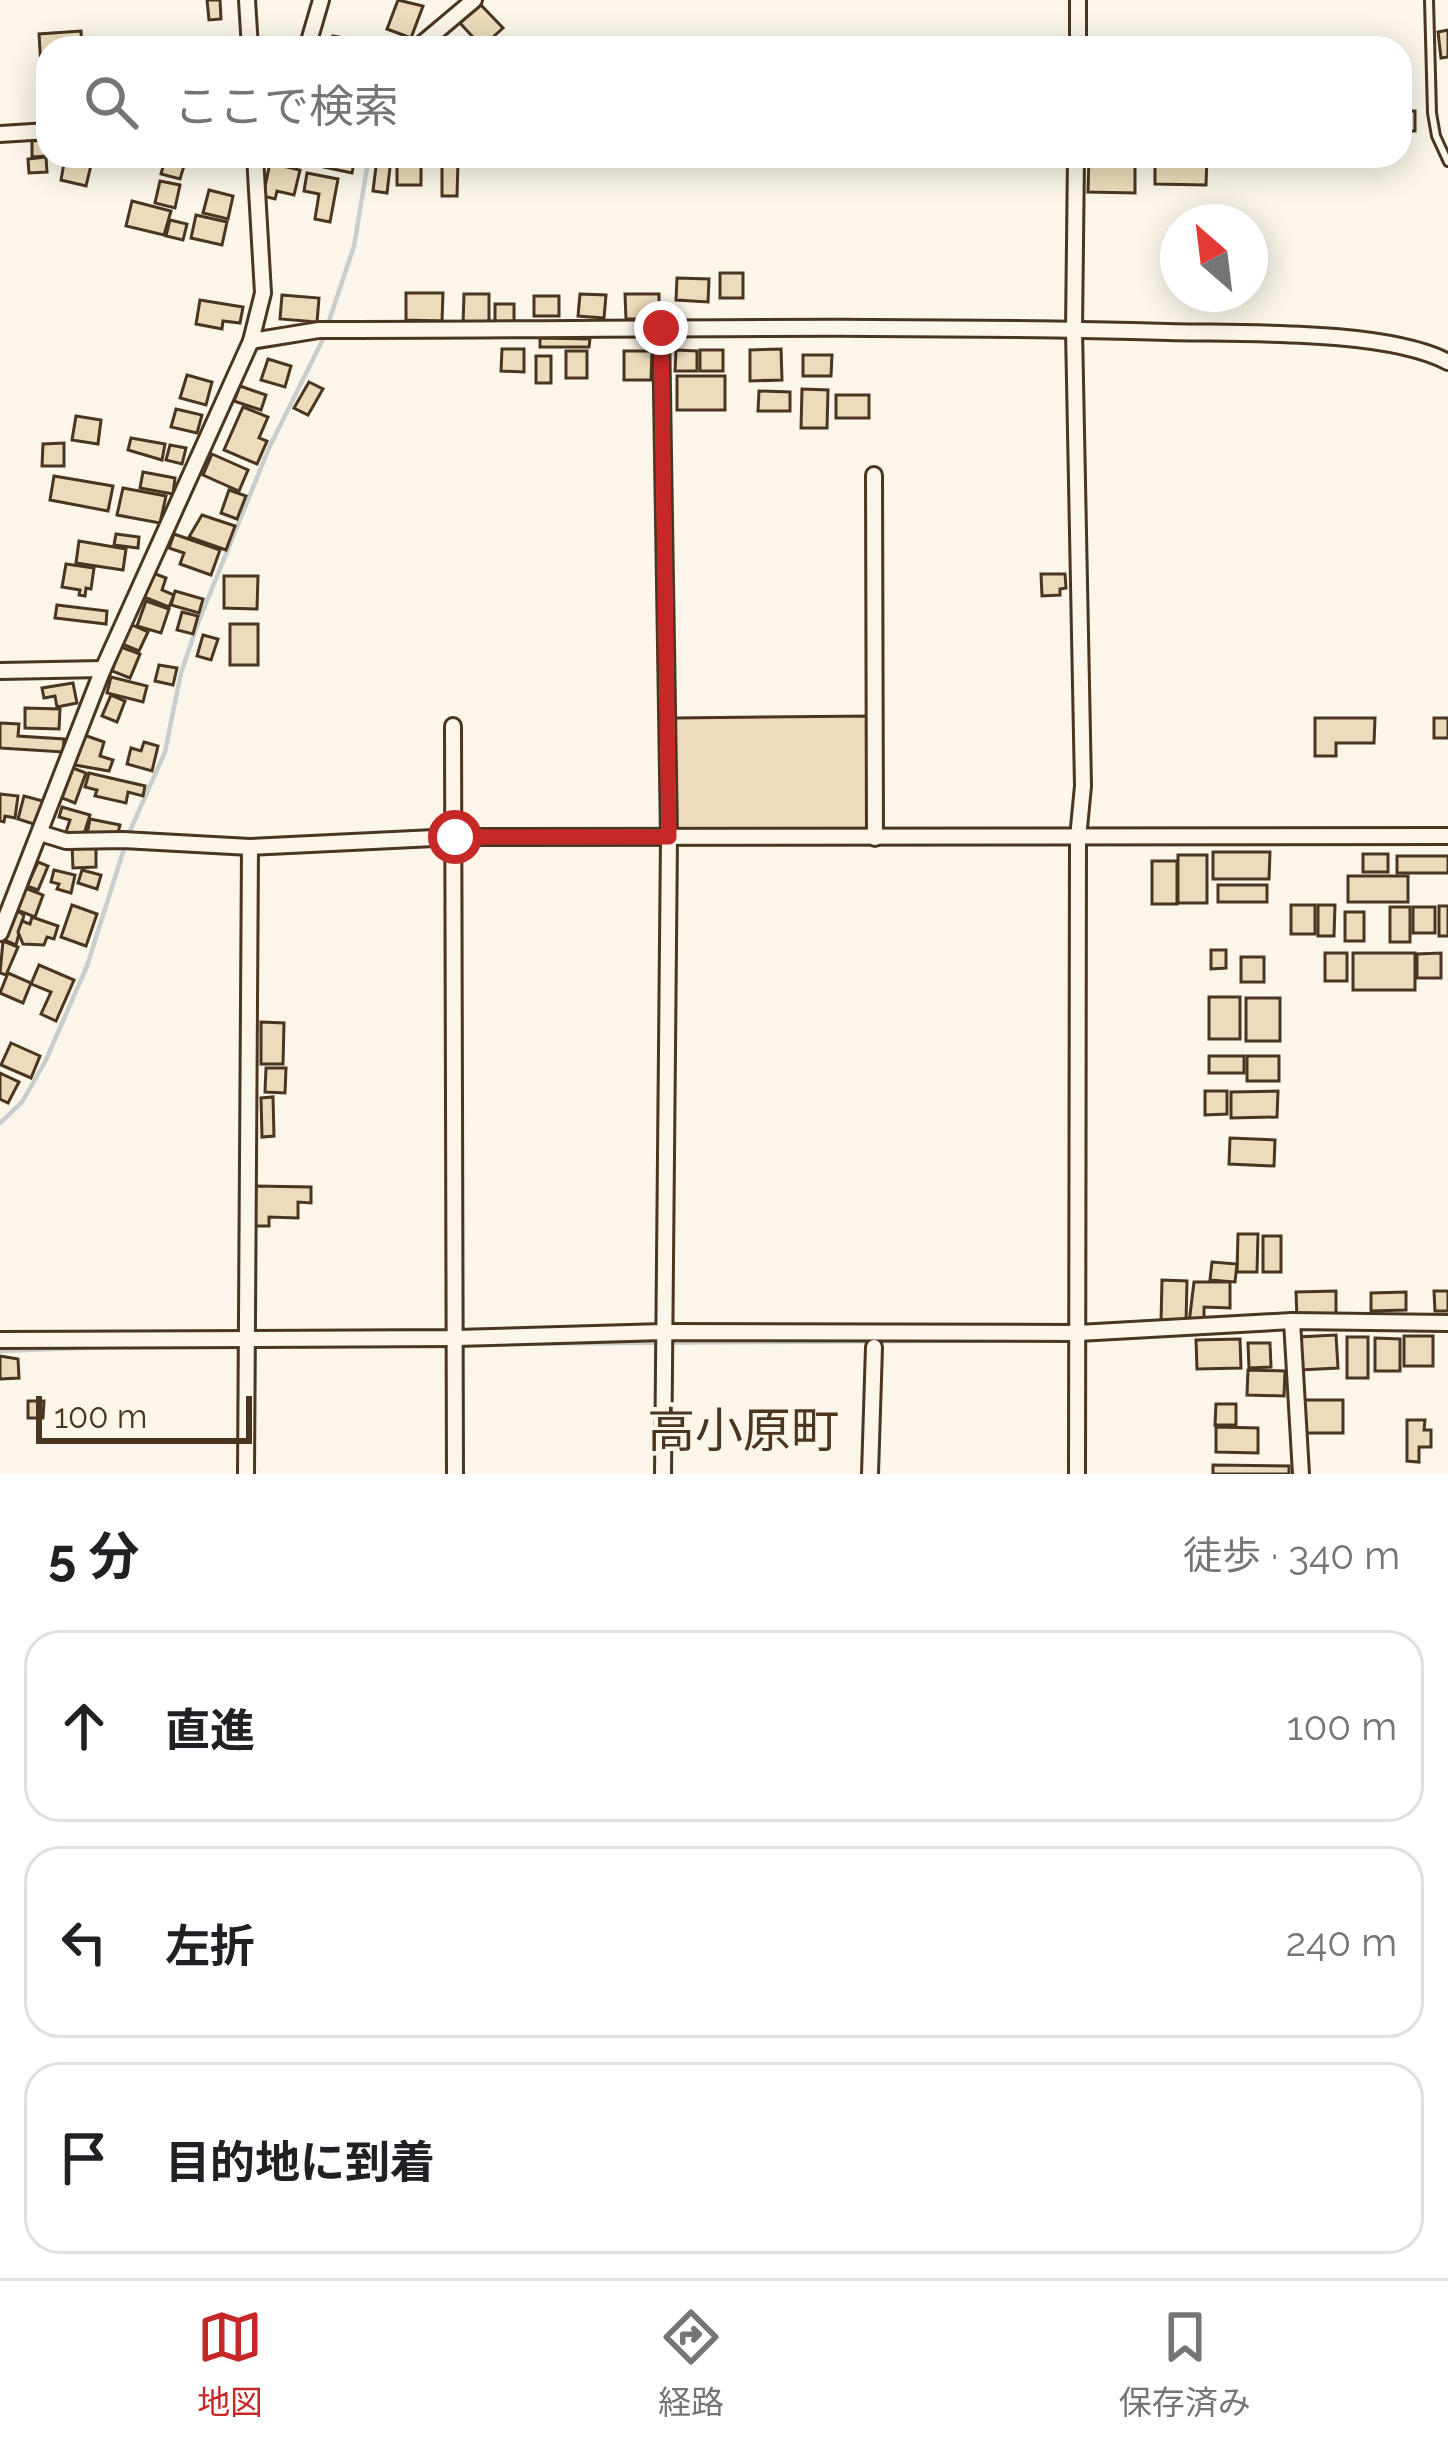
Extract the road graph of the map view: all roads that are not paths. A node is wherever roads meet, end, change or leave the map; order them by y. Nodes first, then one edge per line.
1 (247, 0) edge
2 (321, 0) edge
3 (474, 0) edge
4 (1078, 0) edge
5 (1429, 0) edge
6 (249, 36) edge
7 (310, 36) edge
8 (431, 36) edge
9 (1078, 36) edge
10 (36, 132) edge
11 (0, 134) edge
12 (1448, 162) edge
13 (256, 168) edge
14 (1076, 168) edge
15 (661, 328) junction
16 (1074, 330) junction
17 (251, 341) junction
18 (1448, 362) edge
19 (874, 475) dead end
20 (103, 669) junction
21 (0, 671) edge
22 (453, 727) dead end
23 (40, 833) junction
24 (1448, 836) edge
25 (455, 837) junction
26 (669, 837) junction
27 (875, 838) junction
28 (1078, 838) junction
29 (250, 848) junction
30 (0, 933) edge
31 (1292, 1321) junction
32 (1448, 1323) edge
33 (1078, 1333) junction
34 (663, 1339) junction
35 (0, 1340) edge
36 (456, 1343) junction
37 (246, 1344) junction
38 (874, 1347) dead end
39 (246, 1474) edge
40 (455, 1474) edge
41 (662, 1474) edge
42 (870, 1474) edge
43 (1077, 1474) edge
44 (1300, 1474) edge

1 - 6 street
2 - 7 street
3 - 8 street
4 - 9 street
5 - 12 lane
10 - 11 street
13 - 17 street
14 - 16 street
15 - 16 street
15 - 17 street
15 - 26 street
16 - 18 street
16 - 28 street
17 - 20 street
19 - 27 street
20 - 21 street
20 - 23 street
22 - 25 street
23 - 29 street
23 - 30 street
24 - 28 street
25 - 26 street
25 - 29 street
25 - 36 street
26 - 27 street
26 - 34 street
27 - 28 street
28 - 33 street
29 - 37 street
31 - 32 street
31 - 33 street
31 - 44 street
33 - 34 street
33 - 43 street
34 - 36 street
34 - 41 street
35 - 37 street
36 - 37 street
36 - 40 street
37 - 39 street
38 - 42 street

